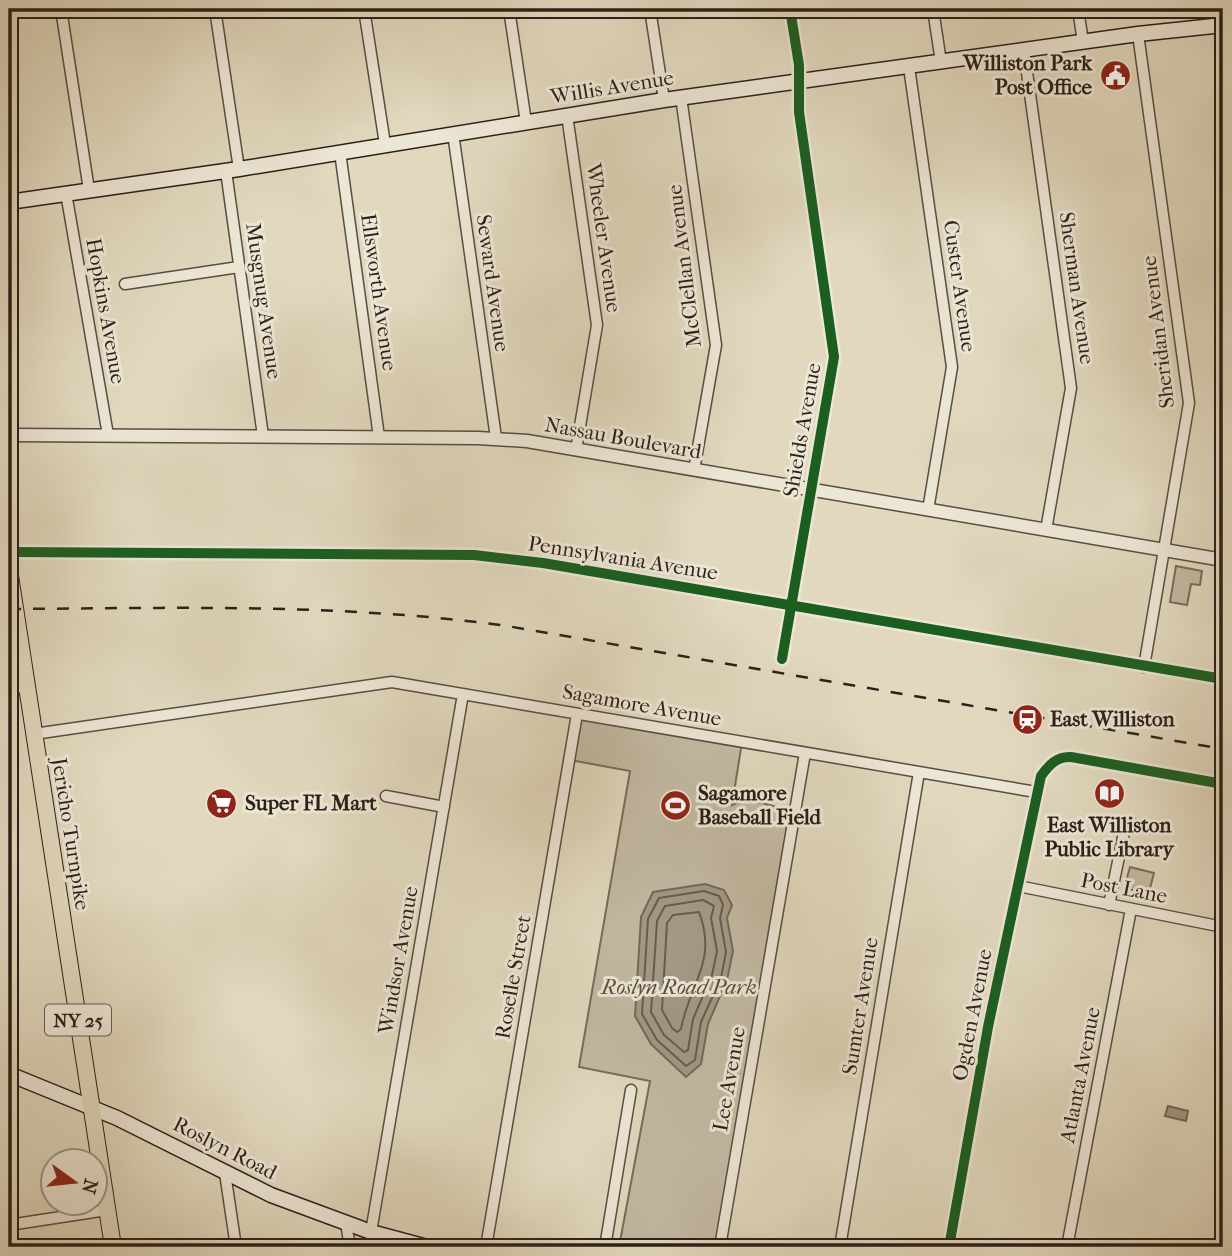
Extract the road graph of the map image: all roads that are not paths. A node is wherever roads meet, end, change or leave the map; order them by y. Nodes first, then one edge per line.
1 (61, 9) edge
2 (215, 9) edge
3 (364, 9) edge
4 (509, 9) edge
5 (650, 9) edge
6 (790, 9) edge
7 (933, 9) edge
8 (1078, 9) edge
9 (1223, 25) edge
10 (1138, 34) junction
11 (1083, 42) junction
12 (1024, 51) junction
13 (941, 62) junction
14 (909, 67) junction
15 (798, 82) junction
16 (681, 97) junction
17 (664, 100) junction
18 (568, 115) junction
19 (526, 122) junction
20 (453, 133) junction
21 (385, 144) junction
22 (340, 152) junction
23 (232, 170) junction
24 (89, 190) junction
25 (66, 193) junction
26 (9, 202) edge
27 (239, 267) junction
28 (125, 284) dead end
29 (9, 435) edge
30 (108, 435) junction
31 (264, 436) junction
32 (379, 437) junction
33 (496, 438) junction
34 (576, 450) junction
35 (694, 470) junction
36 (811, 490) junction
37 (928, 510) junction
38 (1045, 530) junction
39 (1164, 551) junction
40 (9, 552) edge
41 (1223, 560) edge
42 (9, 569) edge
43 (792, 606) junction
44 (782, 659) dead end
45 (1144, 667) junction
46 (1223, 680) edge
47 (27, 687) junction
48 (9, 689) edge
49 (463, 694) junction
50 (577, 714) junction
51 (34, 734) junction
52 (805, 752) junction
53 (919, 772) junction
54 (1223, 783) edge
55 (1036, 792) junction
56 (386, 796) dead end
57 (444, 807) junction
58 (1151, 828) dead end
59 (1018, 886) junction
60 (1109, 905) junction
61 (1131, 909) junction
62 (1223, 927) edge
63 (9, 1074) edge
64 (631, 1090) dead end
65 (91, 1106) junction
66 (97, 1148) edge
67 (225, 1173) junction
68 (108, 1216) edge
69 (55, 1218) edge
70 (346, 1223) junction
71 (9, 1225) edge
72 (371, 1232) junction
73 (113, 1247) edge
74 (236, 1247) edge
75 (350, 1247) edge
76 (427, 1247) edge
77 (486, 1247) edge
78 (605, 1247) edge
79 (720, 1247) edge
80 (840, 1247) edge
81 (949, 1247) edge
82 (1067, 1247) edge

1 - 24 street
2 - 23 street, Musgnug Avenue
3 - 21 street
4 - 19 street
5 - 17 street
6 - 15 street, Shields Avenue
7 - 13 street
8 - 11 street
9 - 10 main road, Willis Avenue
10 - 11 main road, Willis Avenue
10 - 39 street, Sheridan Avenue
11 - 12 main road, Willis Avenue
12 - 13 main road, Willis Avenue
12 - 38 street, Sherman Avenue
13 - 14 main road, Willis Avenue
14 - 15 main road, Willis Avenue
14 - 37 street, Custer Avenue
15 - 16 main road, Willis Avenue
15 - 36 street, Shields Avenue
16 - 17 main road, Willis Avenue
16 - 35 street, McClellan Avenue
17 - 18 main road, Willis Avenue
18 - 19 main road, Willis Avenue
18 - 34 street, Wheeler Avenue
19 - 20 main road, Willis Avenue
20 - 21 main road, Willis Avenue
20 - 33 street, Seward Avenue
21 - 22 main road, Willis Avenue
22 - 23 main road, Willis Avenue
22 - 32 street, Ellsworth Avenue
23 - 24 main road, Willis Avenue
23 - 27 street, Musgnug Avenue
24 - 25 main road, Willis Avenue
25 - 26 main road, Willis Avenue
25 - 30 street, Hopkins Avenue
27 - 28 street
27 - 31 street, Musgnug Avenue
29 - 30 street, Nassau Boulevard
30 - 31 street, Nassau Boulevard
31 - 32 street, Nassau Boulevard
32 - 33 street, Nassau Boulevard
33 - 34 street, Nassau Boulevard
34 - 35 street, Nassau Boulevard
35 - 36 street, Nassau Boulevard
36 - 37 street, Nassau Boulevard
36 - 43 street, Shields Avenue
37 - 38 street, Nassau Boulevard
38 - 39 street, Nassau Boulevard
39 - 41 street, Nassau Boulevard
39 - 45 street, Sheridan Avenue
40 - 43 street, Pennsylvania Avenue
42 - 47 main road, Jericho Turnpike / NY 25
43 - 44 street, Shields Avenue
43 - 45 street, Pennsylvania Avenue
45 - 46 street, Pennsylvania Avenue
47 - 48 street
47 - 51 main road, Jericho Turnpike / NY 25
49 - 50 street, Sagamore Avenue
49 - 51 street, Sagamore Avenue
49 - 57 street, Windsor Avenue
50 - 52 street, Sagamore Avenue
50 - 77 street, Roselle Street
51 - 65 main road, Jericho Turnpike / NY 25
52 - 53 street, Sagamore Avenue
52 - 79 street, Lee Avenue
53 - 55 street, Sagamore Avenue
53 - 80 street, Sumter Avenue
54 - 55 street
55 - 59 street, Ogden Avenue
56 - 57 street
57 - 72 street, Windsor Avenue
58 - 60 street
59 - 60 street, Post Lane
59 - 81 street, Ogden Avenue
60 - 61 street, Post Lane
61 - 62 street, Post Lane
61 - 82 street, Atlanta Avenue
63 - 65 main road, Roslyn Road
64 - 78 street
65 - 66 main road, NY 25
65 - 67 main road, Roslyn Road
67 - 70 main road, Roslyn Road
67 - 74 street
68 - 73 main road, NY 25
69 - 71 street
70 - 72 main road, Roslyn Road
70 - 75 street
72 - 76 main road, Roslyn Road

